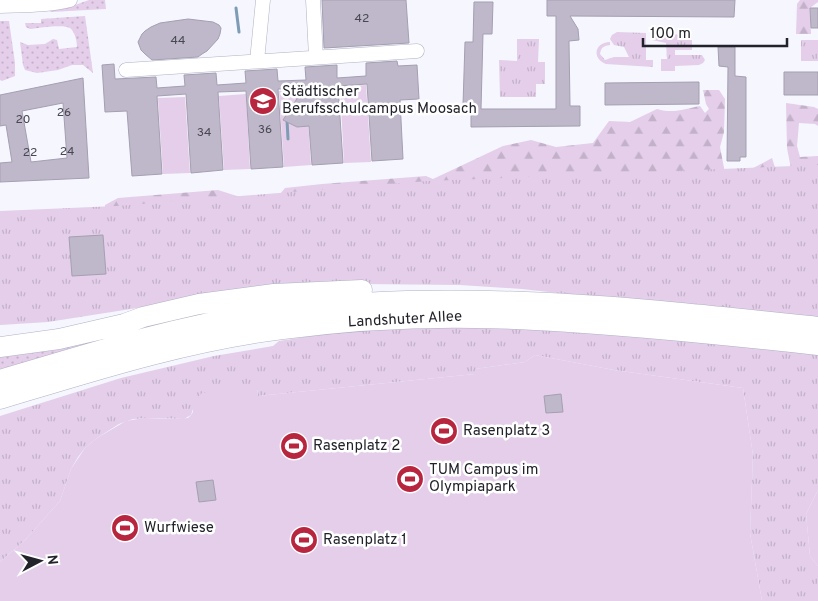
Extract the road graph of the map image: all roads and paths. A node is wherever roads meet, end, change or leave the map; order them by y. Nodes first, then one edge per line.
1 (70, 0) edge
2 (263, 0) edge
3 (312, 0) edge
4 (0, 6) edge
5 (417, 51) dead end
6 (316, 57) junction
7 (257, 61) junction
8 (126, 70) dead end
9 (454, 300) junction
10 (143, 317) junction
11 (818, 327) edge
12 (0, 333) edge
13 (818, 345) edge
14 (0, 347) edge
15 (0, 380) edge
16 (6, 399) edge

1 - 4 street
2 - 7 street
3 - 6 street
5 - 6 street
6 - 7 street
7 - 8 street
9 - 10 highway
9 - 11 highway, Landshuter Allee
9 - 15 highway, Landshuter Allee
10 - 12 highway
10 - 14 highway
13 - 16 highway, Landshuter Allee

